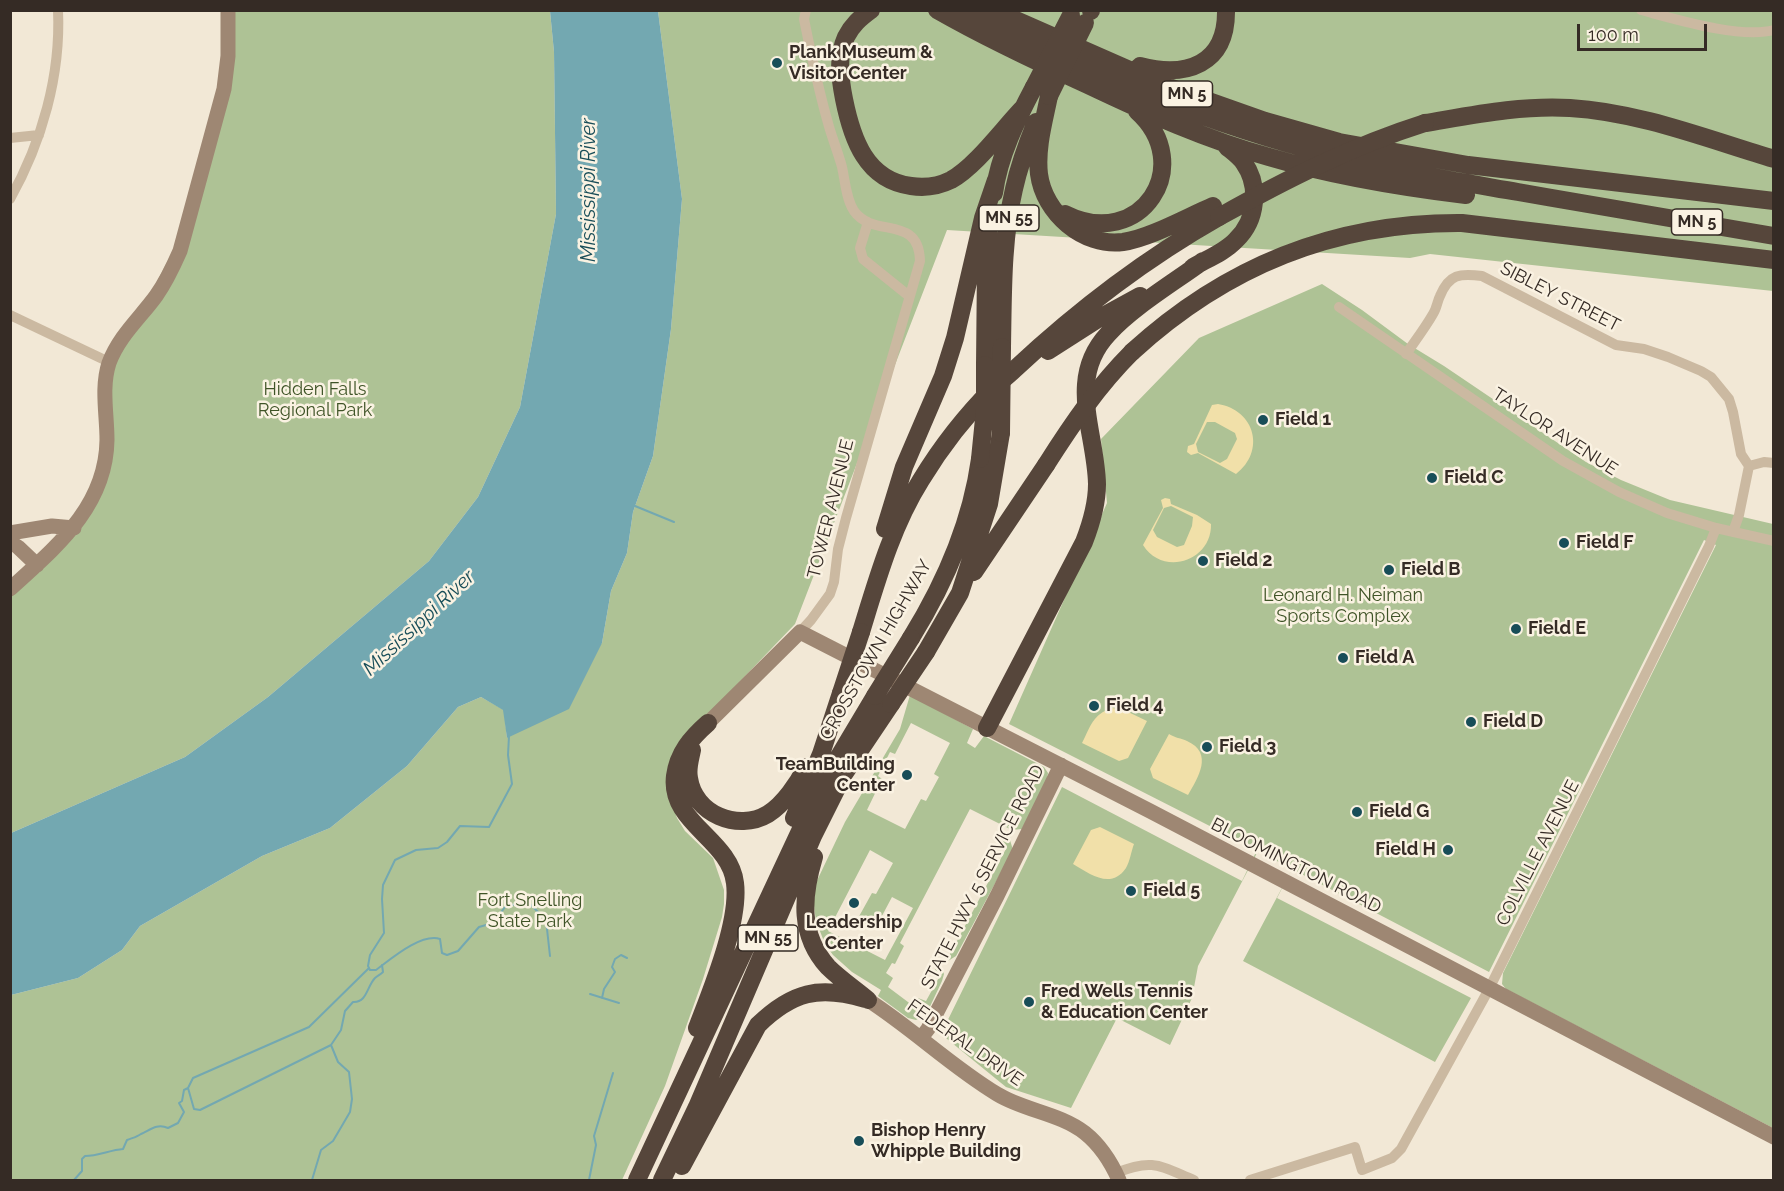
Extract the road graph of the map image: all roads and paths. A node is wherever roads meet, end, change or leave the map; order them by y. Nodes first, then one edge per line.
1 (58, 10) edge
2 (228, 10) edge
3 (806, 10) edge
4 (871, 10) edge
5 (964, 10) edge
6 (993, 10) edge
7 (1226, 10) edge
8 (1641, 10) edge
9 (937, 11) edge
10 (1084, 14) edge
11 (1773, 30) edge
12 (1088, 53) junction
13 (1041, 92) junction
14 (1132, 105) junction
15 (1022, 109) junction
16 (39, 135) junction
17 (10, 138) edge
18 (1212, 138) junction
19 (1773, 159) edge
20 (996, 180) junction
21 (10, 199) edge
22 (1773, 201) edge
23 (1051, 203) junction
24 (1620, 209) junction
25 (1216, 212) junction
26 (868, 222) junction
27 (1773, 236) edge
28 (1773, 260) edge
29 (1203, 261) junction
30 (909, 296) junction
31 (1339, 307) dead end
32 (10, 315) edge
33 (1406, 354) junction
34 (110, 362) junction
35 (1012, 372) junction
36 (1773, 463) edge
37 (1749, 466) junction
38 (74, 528) junction
39 (1716, 528) junction
40 (1733, 532) junction
41 (10, 534) edge
42 (10, 542) edge
43 (1773, 542) edge
44 (37, 565) junction
45 (10, 589) edge
46 (960, 593) junction
47 (800, 632) junction
48 (861, 632) junction
49 (841, 693) junction
50 (883, 700) junction
51 (708, 723) junction
52 (987, 728) junction
53 (1061, 765) junction
54 (1489, 988) junction
55 (868, 1000) junction
56 (716, 1013) junction
57 (921, 1038) junction
58 (682, 1084) junction
59 (1773, 1137) edge
60 (1117, 1177) edge
61 (637, 1180) edge
62 (662, 1180) edge
63 (674, 1180) edge
64 (1194, 1180) edge
65 (1250, 1180) edge

1 - 16 street
2 - 34 street
3 - 26 street
4 - 15 highway
5 - 24 highway, MN 5
6 - 12 highway, MN 5
7 - 12 highway
8 - 11 street
9 - 14 highway
10 - 13 highway, CROSSTOWN HIGHWAY / MN 55, bridge
12 - 22 highway, MN 5
13 - 15 highway, CROSSTOWN HIGHWAY / MN 55
13 - 23 highway
13 - 46 highway, CROSSTOWN HIGHWAY / MN 55, bridge
14 - 18 highway
14 - 23 highway
15 - 20 highway, CROSSTOWN HIGHWAY / MN 55
16 - 17 street
16 - 21 street
18 - 24 highway
18 - 29 highway
19 - 25 highway, bridge
20 - 48 highway
20 - 50 highway, CROSSTOWN HIGHWAY / MN 55, bridge
23 - 25 highway
24 - 27 highway, MN 5
25 - 35 highway
26 - 30 street
26 - 30 street, TOWER AVENUE
28 - 46 highway, bridge
29 - 35 highway
29 - 52 highway
30 - 47 street, TOWER AVENUE
31 - 33 street, TAYLOR AVENUE
32 - 34 street
33 - 37 street, SIBLEY STREET
33 - 39 street, TAYLOR AVENUE
34 - 38 street
35 - 48 highway
36 - 37 street
37 - 40 street
38 - 41 street
38 - 44 street
39 - 40 street, TAYLOR AVENUE
39 - 54 street, COLVILLE AVENUE
40 - 43 street, TAYLOR AVENUE
42 - 44 street
44 - 45 street
46 - 50 highway, CROSSTOWN HIGHWAY / MN 55, bridge
47 - 51 street, TOWER AVENUE
47 - 52 street, BLOOMINGTON ROAD
48 - 49 highway, bridge
49 - 51 highway
49 - 56 highway
50 - 55 highway
50 - 56 highway, CROSSTOWN HIGHWAY / MN 55
50 - 62 highway, CROSSTOWN HIGHWAY / MN 55
51 - 58 highway
52 - 53 street, BLOOMINGTON ROAD
53 - 54 street, BLOOMINGTON ROAD
53 - 57 street, STATE HWY 5 SERVICE ROAD
54 - 59 street, BLOOMINGTON ROAD
54 - 65 street, COLVILLE AVENUE
55 - 57 street, FEDERAL DRIVE
55 - 63 highway
56 - 58 highway, CROSSTOWN HIGHWAY / MN 55
57 - 60 street, FEDERAL DRIVE
58 - 61 highway, CROSSTOWN HIGHWAY / MN 55
60 - 64 street

